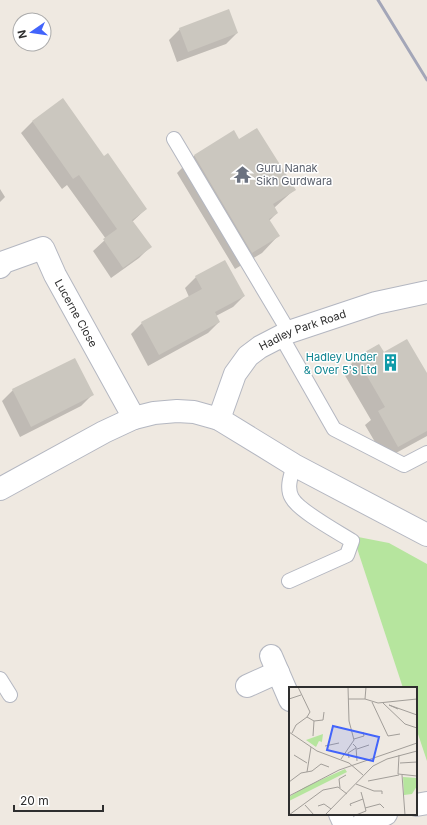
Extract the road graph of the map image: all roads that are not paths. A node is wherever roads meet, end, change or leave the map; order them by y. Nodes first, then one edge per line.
1 (174, 139) dead end
2 (0, 267) edge
3 (427, 292) edge
4 (285, 334) junction
5 (134, 418) junction
6 (219, 419) junction
7 (427, 452) edge
8 (294, 465) junction
9 (0, 489) edge
10 (427, 535) edge
11 (290, 581) dead end
12 (0, 678) edge
13 (247, 686) dead end
14 (10, 695) dead end
15 (289, 698) edge
16 (427, 803) edge
17 (417, 805) edge
18 (340, 815) edge
19 (384, 815) edge
20 (344, 825) edge
21 (361, 825) edge

1 - 4 lane
2 - 5 street, Lucerne Close
3 - 4 street, Hadley Park Road
4 - 6 street, Hadley Park Road
4 - 7 lane
5 - 6 street
5 - 9 street
6 - 8 street
8 - 10 street
8 - 11 lane
12 - 14 lane
13 - 15 street
16 - 17 street
18 - 20 street
19 - 21 street

